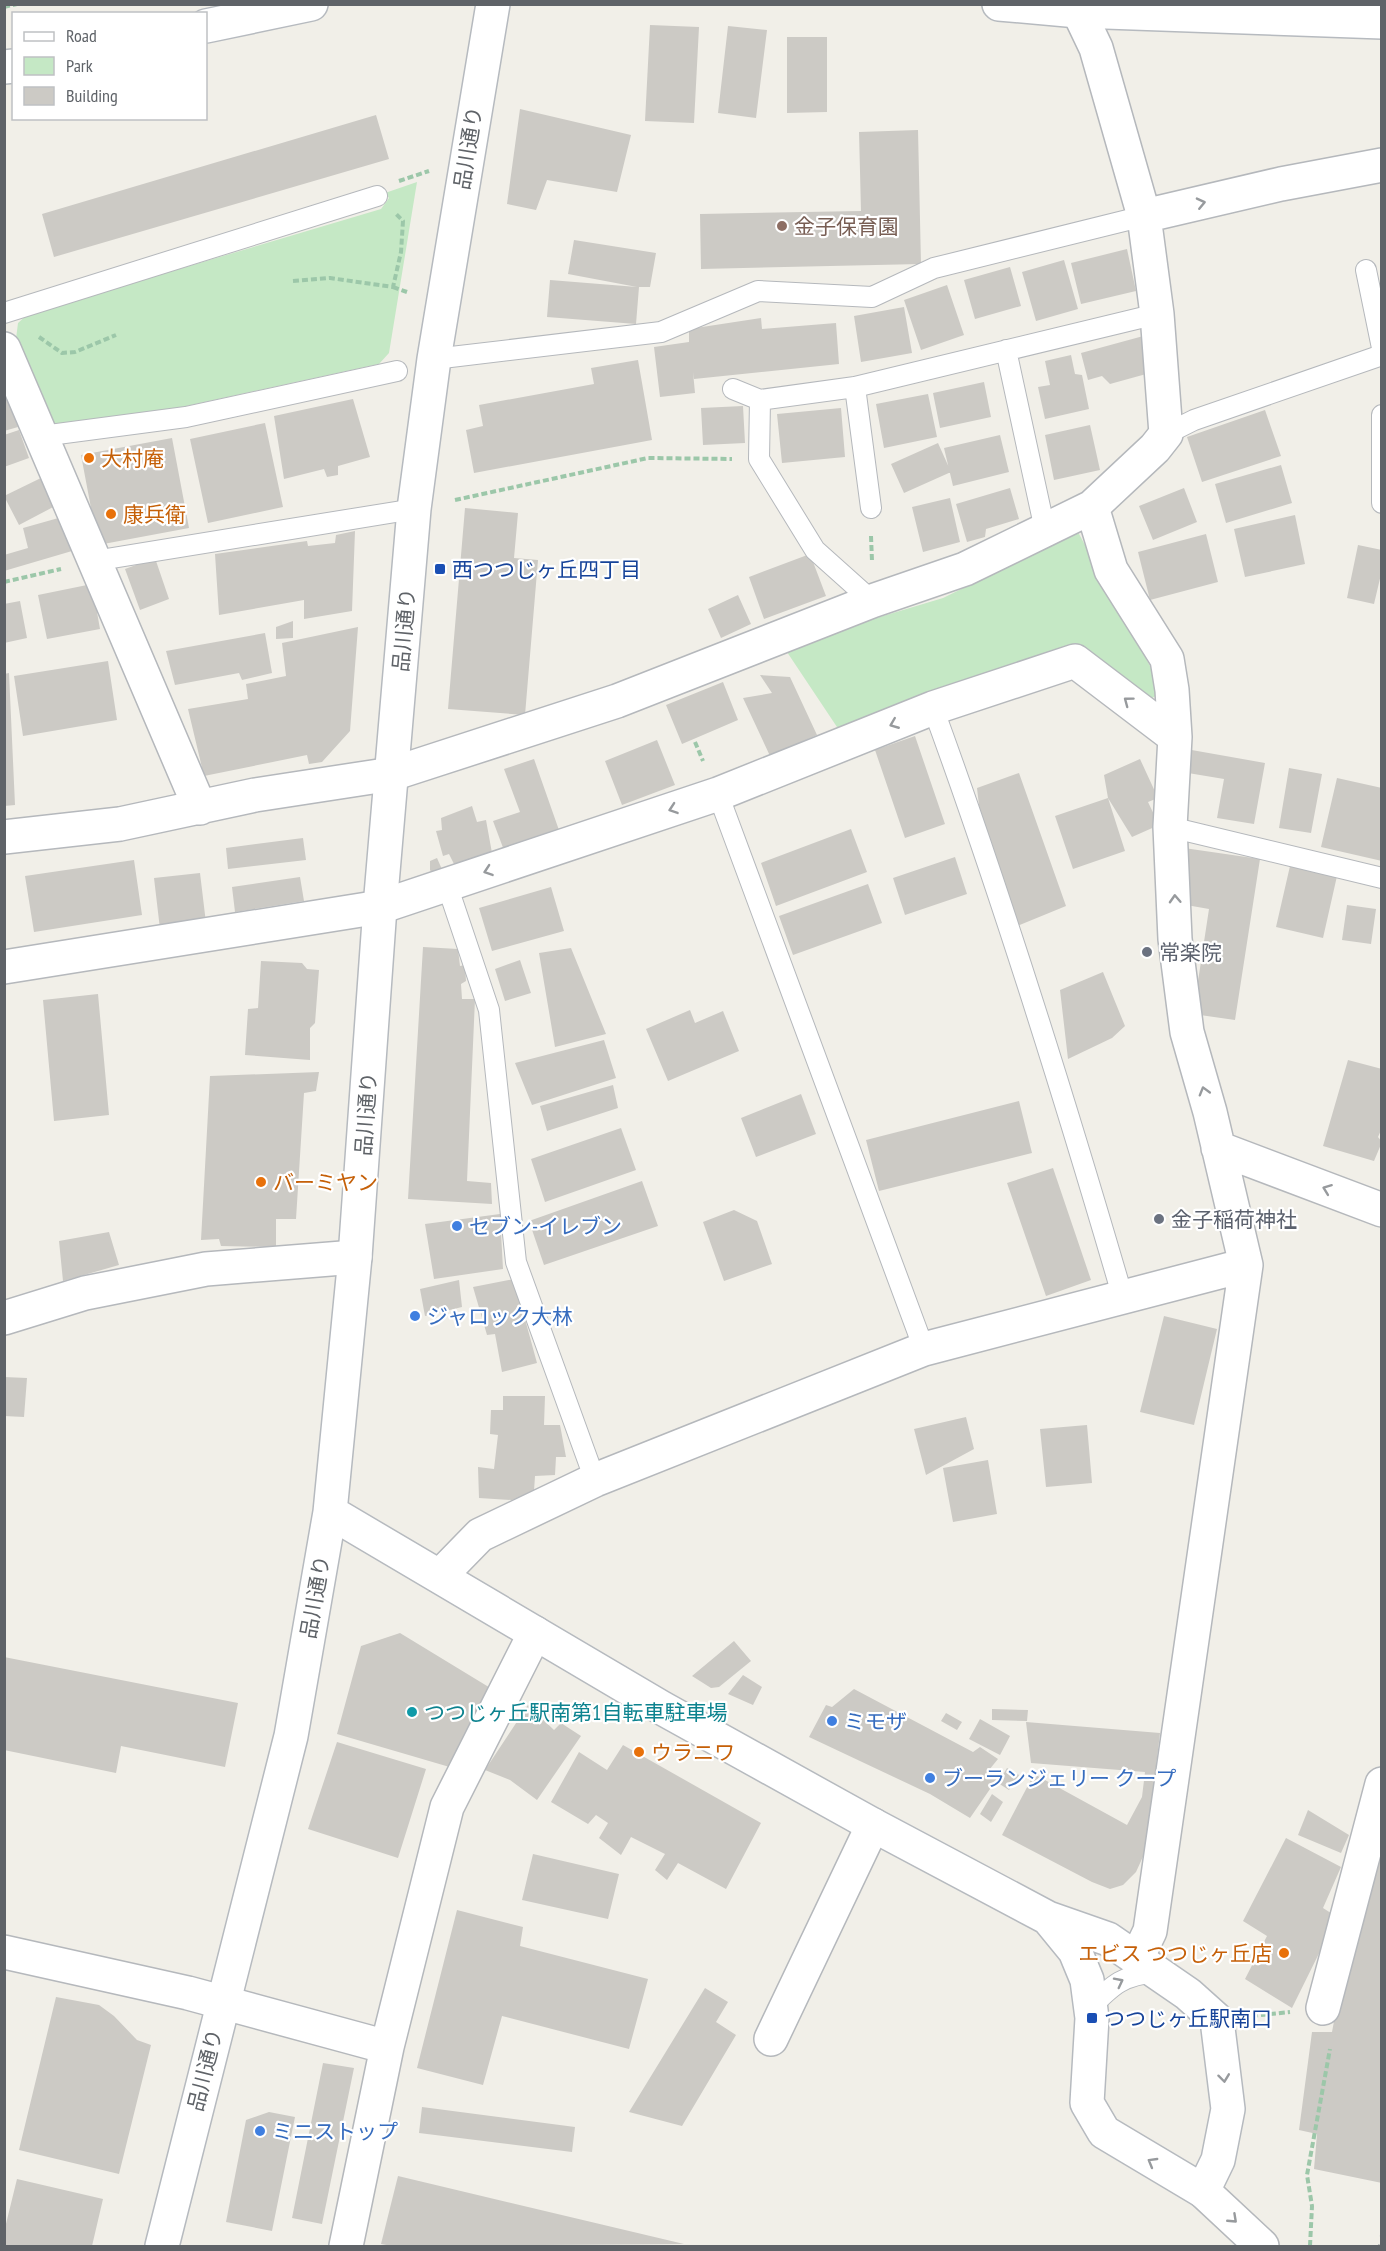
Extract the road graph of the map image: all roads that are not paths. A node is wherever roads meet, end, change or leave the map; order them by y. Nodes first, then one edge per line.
1 (311, 4) edge
2 (492, 4) edge
3 (999, 4) edge
4 (1076, 8) edge
5 (1382, 22) edge
6 (207, 26) edge
7 (1382, 165) edge
8 (376, 196) road end
9 (1144, 216) junction
10 (1366, 270) dead end
11 (4, 313) edge
12 (1157, 315) junction
13 (1382, 348) edge
14 (4, 349) edge
15 (1006, 350) junction
16 (1382, 355) edge
17 (434, 359) junction
18 (397, 371) dead end
19 (855, 387) junction
20 (733, 389) dead end
21 (760, 400) junction
22 (1382, 415) edge
23 (1166, 434) junction
24 (42, 436) junction
25 (1382, 503) edge
26 (1092, 507) junction
27 (871, 508) road end
28 (414, 509) junction
29 (1045, 530) junction
30 (94, 561) junction
31 (872, 601) junction
32 (933, 708) junction
33 (1174, 737) junction
34 (392, 774) junction
35 (718, 794) junction
36 (200, 808) junction
37 (1170, 827) junction
38 (4, 837) edge
39 (1382, 878) edge
40 (447, 885) junction
41 (380, 907) junction
42 (4, 967) edge
43 (1218, 1148) junction
44 (1382, 1210) edge
45 (356, 1257) junction
46 (1246, 1265) junction
47 (1123, 1298) junction
48 (4, 1318) edge
49 (924, 1349) junction
50 (595, 1480) junction
51 (330, 1512) junction
52 (440, 1576) junction
53 (535, 1633) junction
54 (1382, 1784) edge
55 (873, 1825) junction
56 (1047, 1918) junction
57 (4, 1952) edge
58 (1147, 1965) junction
59 (222, 2003) junction
60 (1091, 2007) junction
61 (1323, 2008) road end
62 (771, 2039) dead end
63 (387, 2047) junction
64 (1203, 2191) junction
65 (162, 2247) edge
66 (346, 2247) edge
67 (1262, 2247) edge

1 - 6 street
2 - 17 street, 品川通り
3 - 4 street
4 - 5 street
4 - 9 street
9 -> 7 street
8 - 11 lane
9 - 12 street
9 - 17 lane
10 - 13 lane
12 - 15 lane
12 - 23 street
14 - 24 street
15 - 19 lane
15 - 29 lane
16 - 23 lane
17 - 28 street, 品川通り
18 - 24 lane
19 - 21 lane
19 - 27 lane
20 - 21 lane
21 - 31 lane
22 - 25 lane
23 - 26 street
24 - 30 street
26 - 29 street
26 - 33 street
28 - 30 lane
28 - 34 street, 品川通り
29 - 31 street
30 - 36 street
31 - 34 street
33 -> 32 street
32 -> 35 street
32 - 47 lane
33 - 37 street
34 - 36 street
34 - 41 street, 品川通り
35 -> 40 street
35 - 49 lane
36 - 38 street
37 - 39 lane
43 -> 37 street
40 - 41 street
40 - 50 lane
41 - 42 street
41 - 45 street, 品川通り
44 -> 43 street
43 - 46 street
45 - 48 street
45 - 51 street, 品川通り
46 - 47 street
46 - 58 street
47 - 49 street
49 - 50 street
50 - 52 street
51 - 52 street
51 - 59 street, 品川通り
52 - 53 street
53 - 55 street
53 - 63 street
54 - 61 street
55 - 56 street
55 - 62 street
56 - 58 street
56 - 60 street
57 - 59 street
60 -> 58 lane
58 -> 64 street
59 - 63 street
59 - 65 street, 品川通り
64 -> 60 street
63 - 66 street
64 -> 67 street

